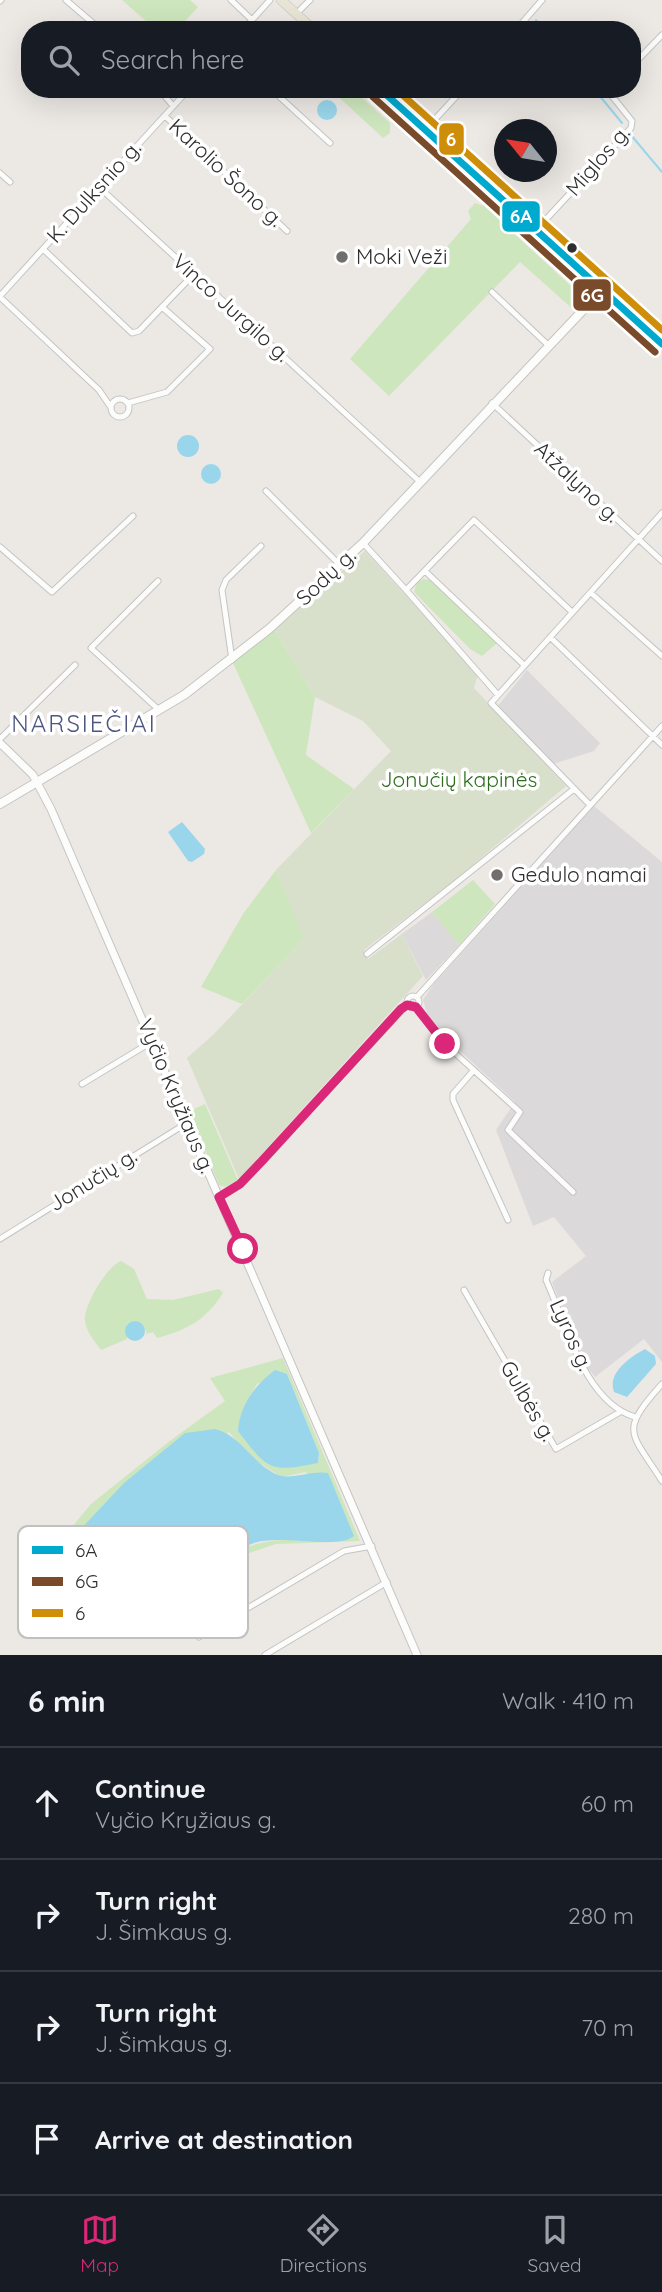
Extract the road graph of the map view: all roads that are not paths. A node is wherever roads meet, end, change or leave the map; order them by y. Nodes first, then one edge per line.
1 (66, 0) edge
2 (231, 0) edge
3 (270, 0) edge
4 (281, 0) edge
5 (310, 0) edge
6 (542, 0) edge
7 (296, 14) junction
8 (252, 20) joint
9 (90, 21) edge
10 (304, 21) edge
11 (524, 21) edge
12 (662, 35) edge
13 (641, 57) edge
14 (166, 98) edge
15 (181, 98) edge
16 (281, 98) edge
17 (390, 98) edge
18 (455, 98) edge
19 (614, 98) edge
20 (173, 106) junction
21 (165, 116) junction
22 (425, 130) junction
23 (330, 143) dead end
24 (0, 173) edge
25 (10, 182) dead end
26 (99, 187) junction
27 (536, 230) junction
28 (287, 231) dead end
29 (43, 249) junction
30 (194, 274) junction
31 (602, 290) junction
32 (492, 292) dead end
33 (0, 296) edge
34 (162, 307) junction
35 (662, 344) edge
36 (548, 345) junction
37 (99, 390) junction
38 (118, 398) junction
39 (128, 403) junction
40 (492, 403) junction
41 (110, 406) junction
42 (419, 481) junction
43 (266, 491) dead end
44 (662, 513) edge
45 (133, 516) dead end
46 (638, 540) junction
47 (363, 543) junction
48 (261, 545) dead end
49 (0, 547) edge
50 (662, 561) edge
51 (340, 565) junction
52 (425, 571) junction
53 (159, 581) dead end
54 (406, 590) junction
55 (591, 593) junction
56 (572, 612) junction
57 (550, 637) junction
58 (662, 656) edge
59 (232, 660) junction
60 (75, 665) dead end
61 (524, 665) junction
62 (498, 695) junction
63 (159, 710) junction
64 (662, 726) edge
65 (653, 736) junction
66 (0, 741) edge
67 (662, 745) edge
68 (37, 782) junction
69 (574, 789) junction
70 (0, 804) edge
71 (590, 805) junction
72 (367, 954) dead end
73 (417, 997) junction
74 (407, 1005) junction
75 (416, 1007) junction
76 (153, 1041) junction
77 (474, 1070) junction
78 (82, 1084) dead end
79 (187, 1123) junction
80 (573, 1192) dead end
81 (219, 1197) junction
82 (509, 1220) dead end
83 (0, 1239) edge
84 (548, 1273) dead end
85 (464, 1290) dead end
86 (662, 1384) edge
87 (620, 1412) junction
88 (635, 1417) junction
89 (662, 1481) edge
90 (372, 1546) junction
91 (387, 1582) junction
92 (248, 1608) edge
93 (265, 1655) edge
94 (417, 1655) edge

1 - 9 street
2 - 8 street
3 - 8 street
4 - 7 main road
5 - 7 street
6 - 11 street
7 - 10 main road
12 - 13 street
14 - 20 street
15 - 20 street, K. Dulksnio g.
16 - 23 street
17 - 22 main road
18 - 22 street
19 - 27 street, Miglos g.
20 - 21 street, K. Dulksnio g.
21 - 26 street, K. Dulksnio g.
21 - 28 street, Karolio Šono g.
22 - 27 main road
24 - 25 street
26 - 29 street, K. Dulksnio g.
26 - 30 street, Vinco Jurgilo g.
27 - 31 main road
29 - 33 street, K. Dulksnio g.
29 - 34 street
30 - 34 street
30 - 42 street, Vinco Jurgilo g.
31 - 35 main road
31 - 36 main road, Sodų g.
32 - 36 street
33 - 37 street
34 - 39 street
36 - 40 main road, Sodų g.
37 - 38 street
37 - 41 street
38 - 39 street
38 - 41 street
39 - 41 street
40 - 42 main road, Sodų g.
40 - 46 street, Atžalyno g.
42 - 47 main road, Sodų g.
43 - 51 street
44 - 46 street
45 - 49 street
46 - 50 street, Atžalyno g.
46 - 55 street
47 - 51 main road, Sodų g.
47 - 54 street
48 - 59 street
51 - 59 main road, Sodų g.
52 - 54 street
52 - 56 street
52 - 61 street
53 - 63 street
54 - 62 street
55 - 56 street
55 - 58 street
56 - 57 street
57 - 61 street
57 - 65 street
59 - 63 main road, Sodų g.
60 - 66 street
61 - 62 street
62 - 69 street
63 - 68 main road, Sodų g.
64 - 65 street
65 - 67 street
65 - 71 street
66 - 68 street, Vyčio Kryžiaus g.
68 - 70 main road, Sodų g.
68 - 76 street, Vyčio Kryžiaus g.
69 - 71 street
69 - 72 street
71 - 73 street
73 - 74 street
73 - 75 street
74 - 75 street
74 - 81 street
75 - 77 street
76 - 78 street
76 - 79 street, Vyčio Kryžiaus g.
77 - 80 street
77 - 82 street
79 - 81 street, Vyčio Kryžiaus g.
79 - 83 street, Jonučių g.
81 - 90 street, Vyčio Kryžiaus g.
84 - 87 street, Lyros g.
85 - 87 street, Gulbės g.
86 - 88 street
87 - 88 street
88 - 89 street
90 - 91 street, Vyčio Kryžiaus g.
90 - 92 street
91 - 93 street
91 - 94 street, Vyčio Kryžiaus g.

